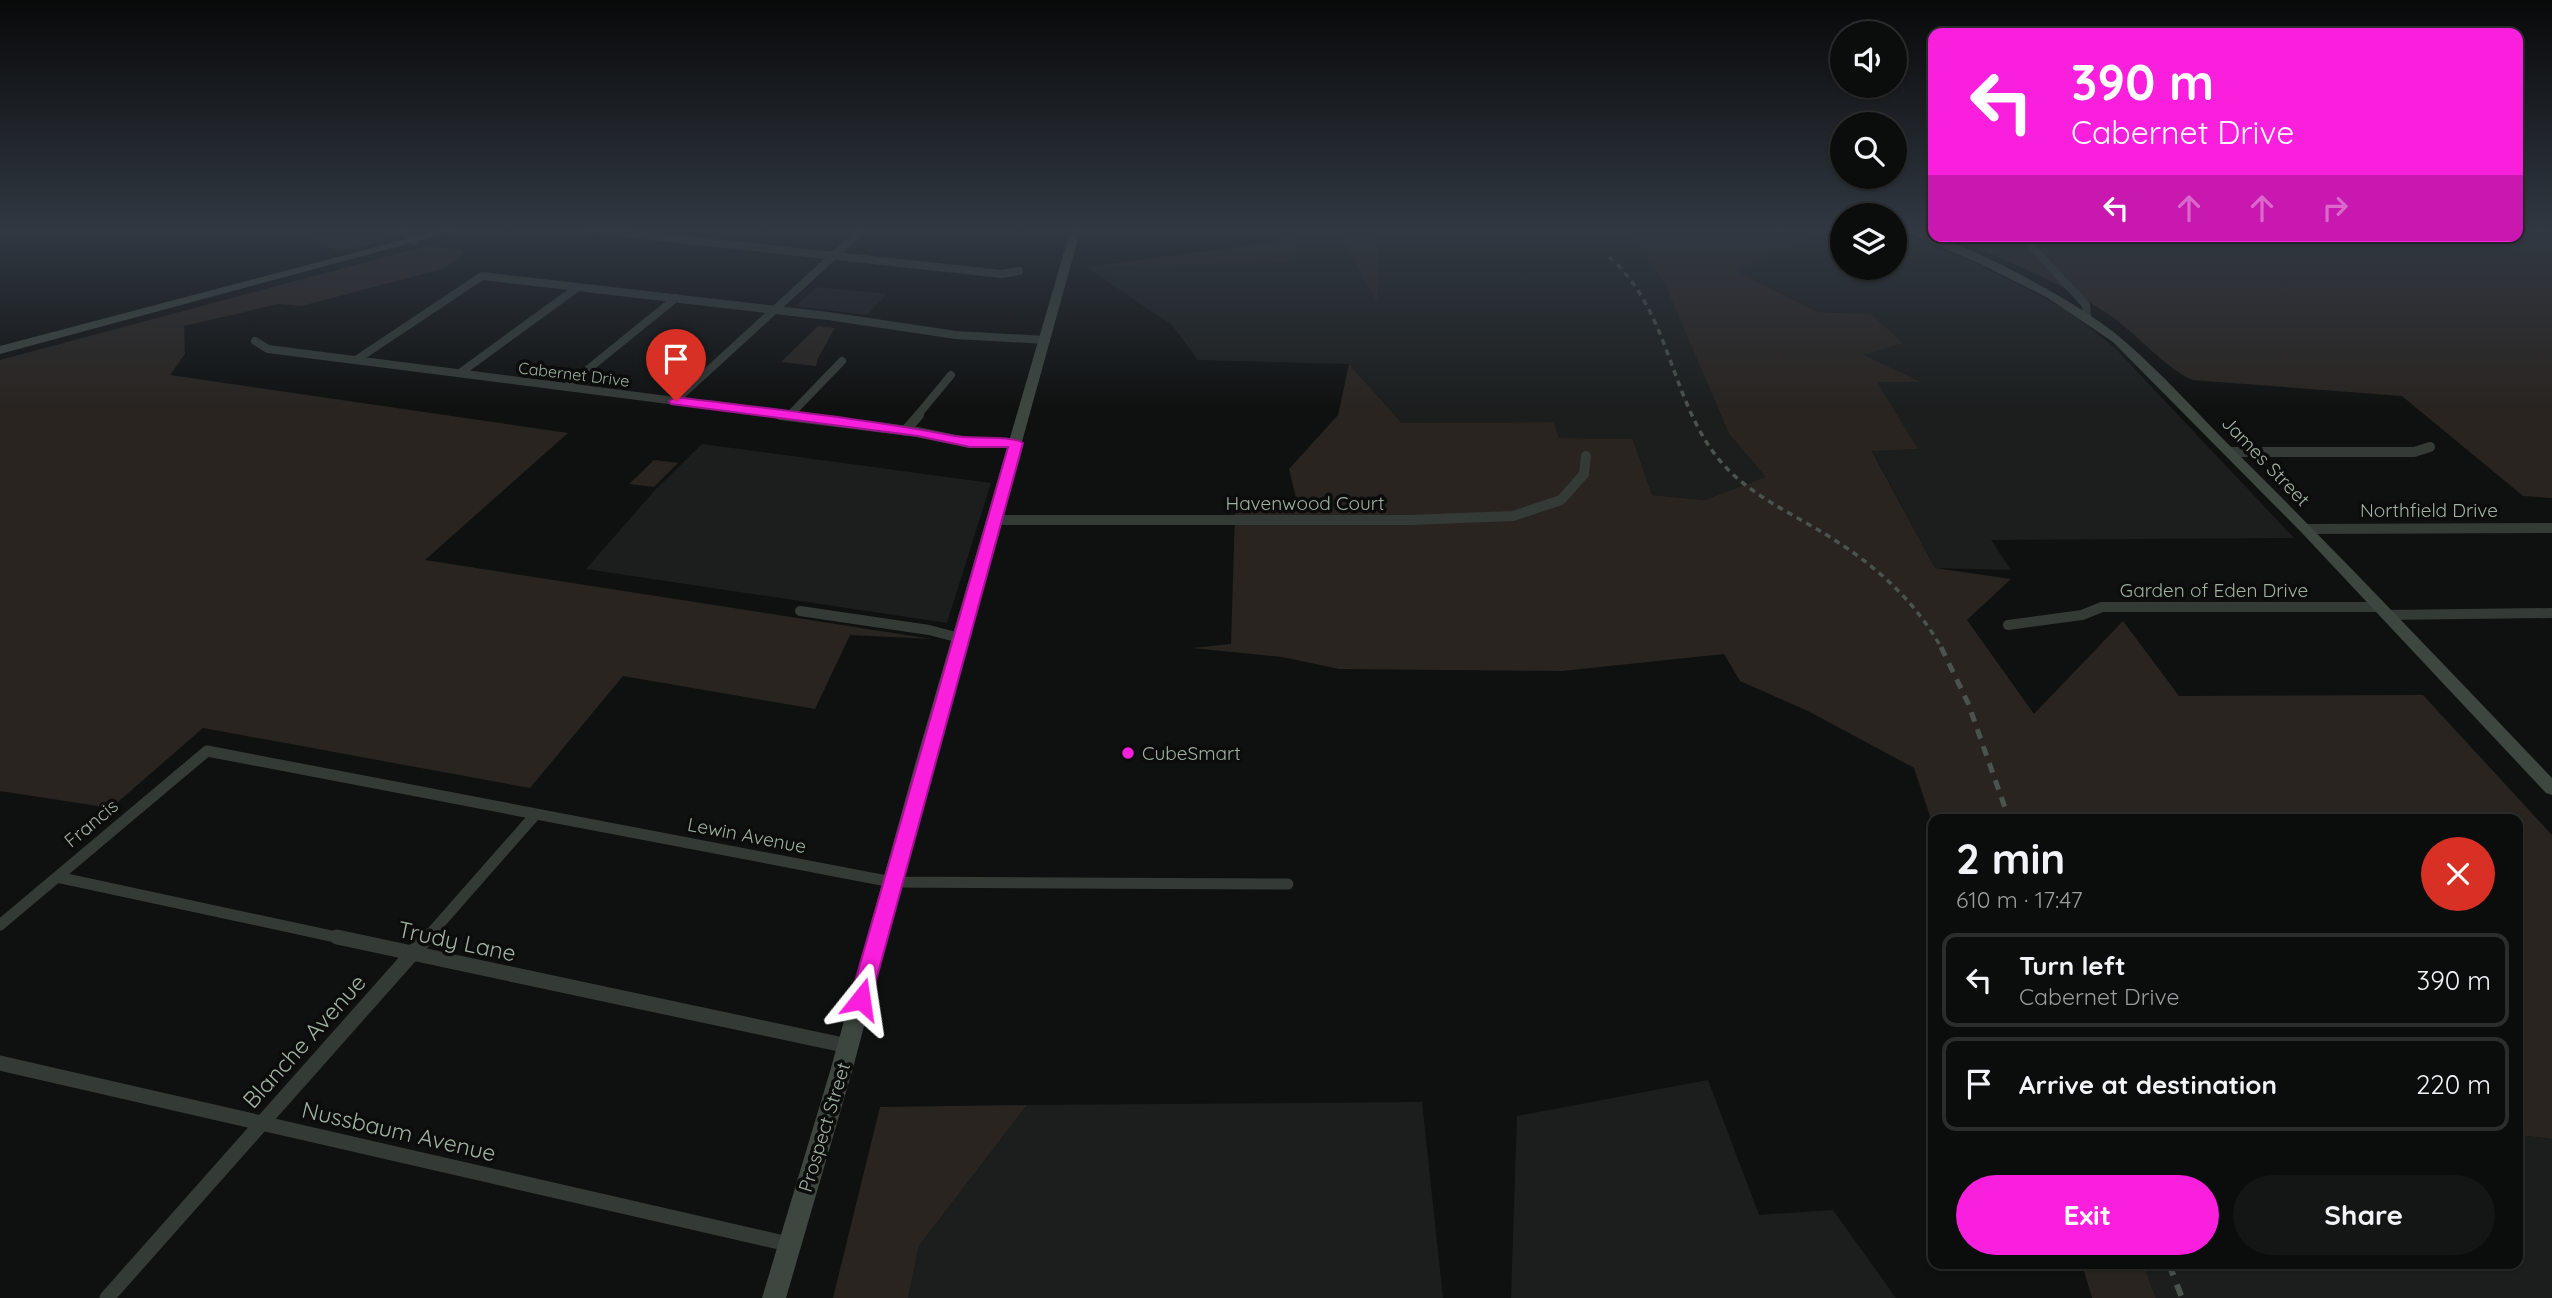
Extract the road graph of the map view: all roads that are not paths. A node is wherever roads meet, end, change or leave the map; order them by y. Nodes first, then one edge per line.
1 (235, 289) edge
2 (463, 289) edge
3 (576, 289) edge
4 (592, 289) edge
5 (800, 289) edge
6 (1060, 289) edge
7 (2037, 289) edge
8 (2071, 289) edge
9 (676, 298) junction
10 (776, 310) junction
11 (2087, 317) junction
12 (1046, 340) junction
13 (255, 341) dead end
14 (0, 351) edge
15 (356, 360) junction
16 (842, 361) dead end
17 (460, 373) junction
18 (951, 375) dead end
19 (566, 387) junction
20 (676, 401) junction
21 (789, 416) junction
22 (905, 431) junction
23 (1016, 443) junction
24 (2430, 447) dead end
25 (2231, 452) junction
26 (1586, 456) dead end
27 (993, 520) junction
28 (2552, 527) edge
29 (2306, 529) junction
30 (800, 611) dead end
31 (2383, 611) junction
32 (2552, 613) edge
33 (2008, 625) dead end
34 (960, 638) junction
35 (207, 751) joint
36 (2552, 789) edge
37 (535, 815) junction
38 (57, 877) junction
39 (892, 882) junction
40 (1288, 884) dead end
41 (0, 925) edge
42 (413, 953) junction
43 (848, 1046) junction
44 (0, 1063) edge
45 (262, 1123) junction
46 (788, 1244) junction
47 (107, 1298) edge
48 (774, 1298) edge

1 - 14 street
2 - 15 street
3 - 17 street
4 - 9 street
5 - 10 street
6 - 12 street, Prospect Street
7 - 11 street, James Street
8 - 11 street
9 - 10 street
9 - 19 street
10 - 12 street
10 - 20 street
11 - 25 street, James Street
12 - 23 street, Prospect Street
13 - 15 street, Cabernet Drive
15 - 17 street, Cabernet Drive
16 - 21 street
17 - 19 street, Cabernet Drive
18 - 22 street
19 - 20 street, Cabernet Drive
20 - 21 street, Cabernet Drive
21 - 22 street, Cabernet Drive
22 - 23 street, Cabernet Drive
23 - 27 street, Prospect Street
24 - 25 street
25 - 29 street, James Street
26 - 27 street, Havenwood Court
27 - 34 street, Prospect Street
28 - 29 street, Northfield Drive
29 - 31 street, James Street
30 - 34 street
31 - 32 street, Garden of Eden Drive
31 - 33 street, Garden of Eden Drive
31 - 36 street, James Street
34 - 39 street, Prospect Street
35 - 37 street, Lewin Avenue
35 - 38 street, Francis
37 - 39 street, Lewin Avenue
37 - 42 street, Blanche Avenue
38 - 41 street, Francis
38 - 42 street, Trudy Lane
39 - 40 street, Lewin Avenue
39 - 43 street, Prospect Street
42 - 43 street, Trudy Lane
42 - 45 street, Blanche Avenue
43 - 46 street, Prospect Street
44 - 45 street, Nussbaum Avenue
45 - 46 street, Nussbaum Avenue
45 - 47 street, Blanche Avenue
46 - 48 street, Prospect Street

